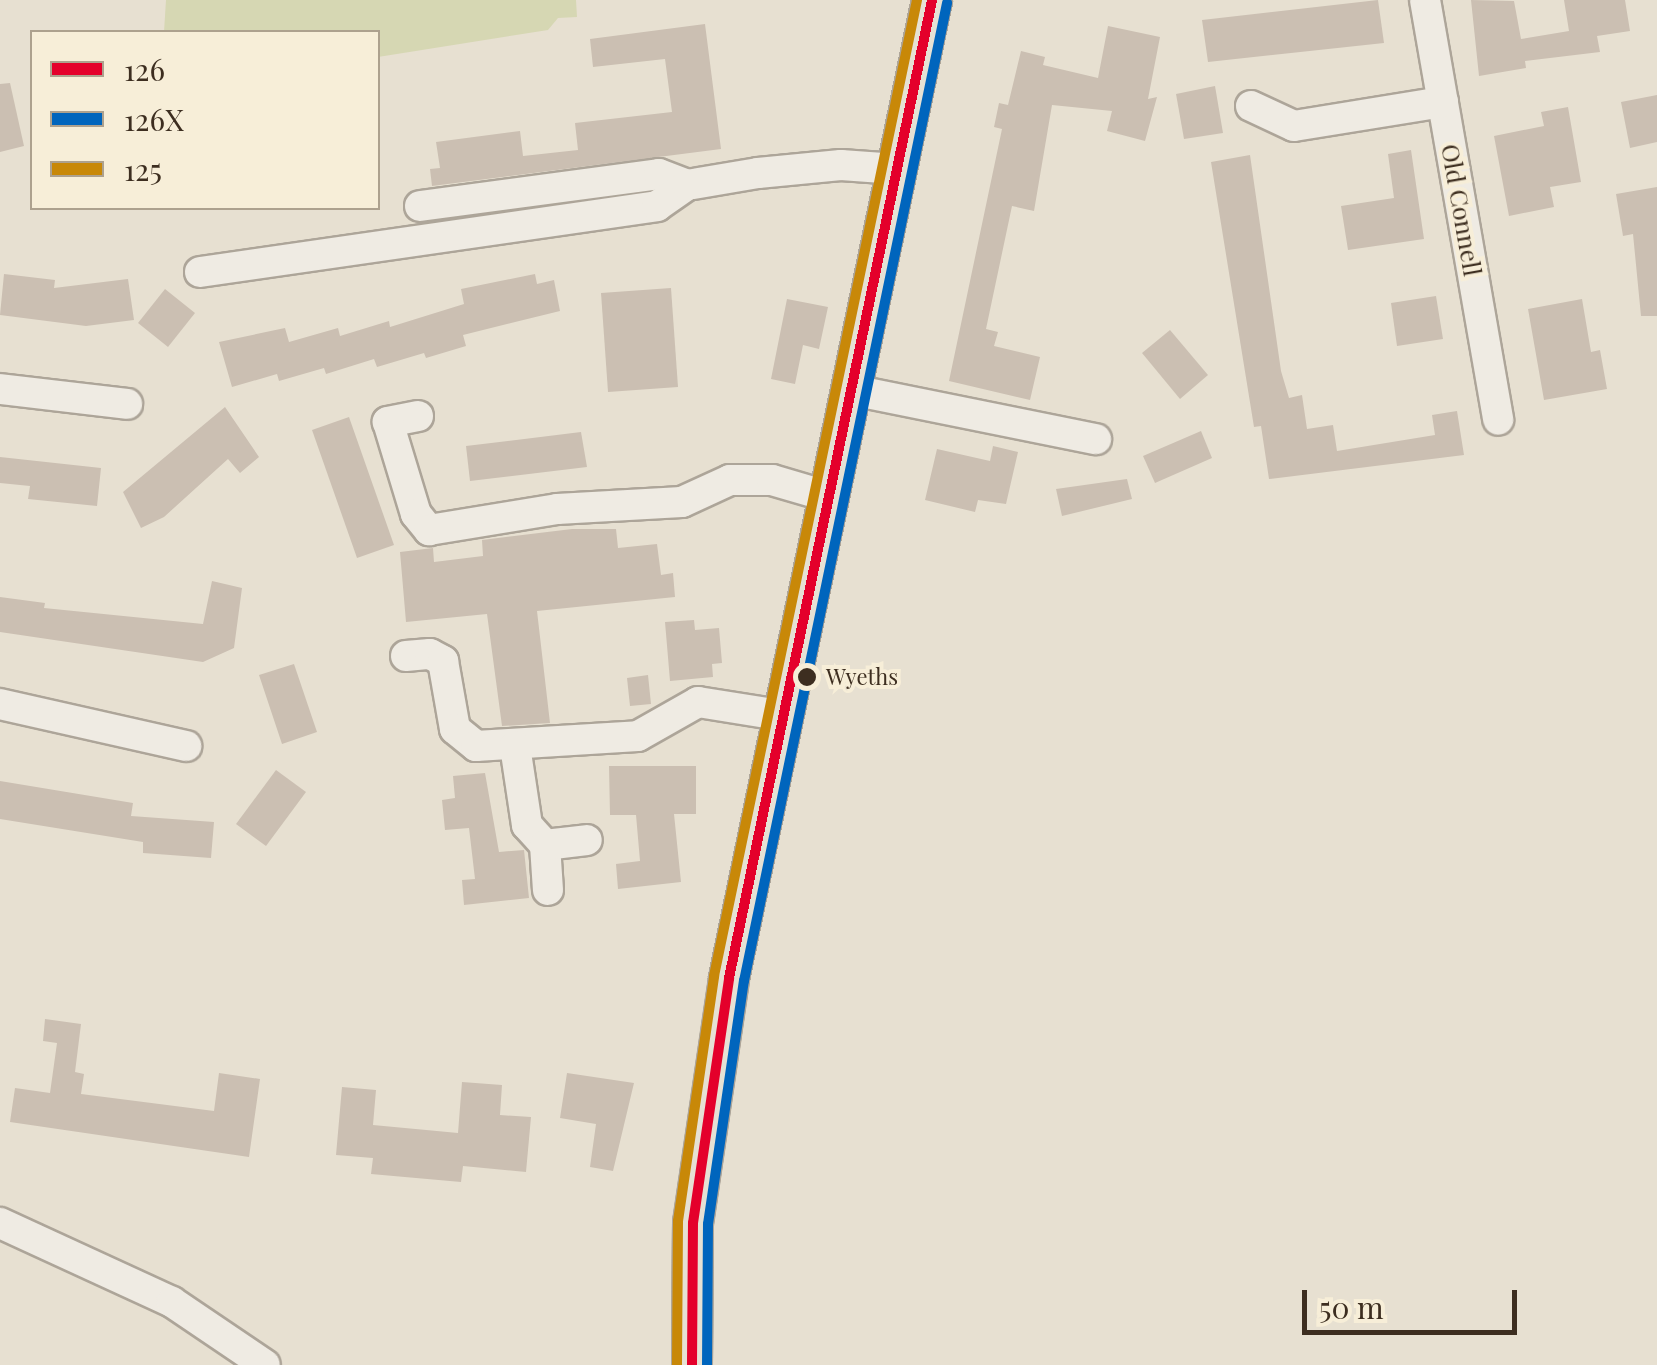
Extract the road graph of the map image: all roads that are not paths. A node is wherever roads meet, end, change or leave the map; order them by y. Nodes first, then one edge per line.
1 (932, 0) edge
2 (1426, 0) edge
3 (1443, 102) junction
4 (1250, 106) dead end
5 (898, 169) junction
6 (686, 185) junction
7 (420, 206) dead end
8 (200, 272) dead end
9 (0, 389) edge
10 (852, 390) junction
11 (127, 404) dead end
12 (418, 416) dead end
13 (1498, 420) dead end
14 (1096, 439) dead end
15 (830, 497) junction
16 (406, 656) dead end
17 (0, 704) edge
18 (785, 716) junction
19 (186, 746) dead end
20 (515, 746) junction
21 (587, 840) dead end
22 (545, 845) junction
23 (548, 890) dead end
24 (0, 1224) edge
25 (265, 1365) edge
26 (692, 1365) edge

1 - 5 main road
2 - 3 street, Old Connell
3 - 4 street
3 - 13 street, Old Connell
5 - 6 street
5 - 10 main road
6 - 7 street
6 - 8 street
9 - 11 street
10 - 14 street
10 - 15 main road
12 - 15 street
15 - 18 main road
16 - 20 street
17 - 19 street
18 - 20 street
18 - 26 main road
20 - 22 street
21 - 22 street
22 - 23 street
24 - 25 street

